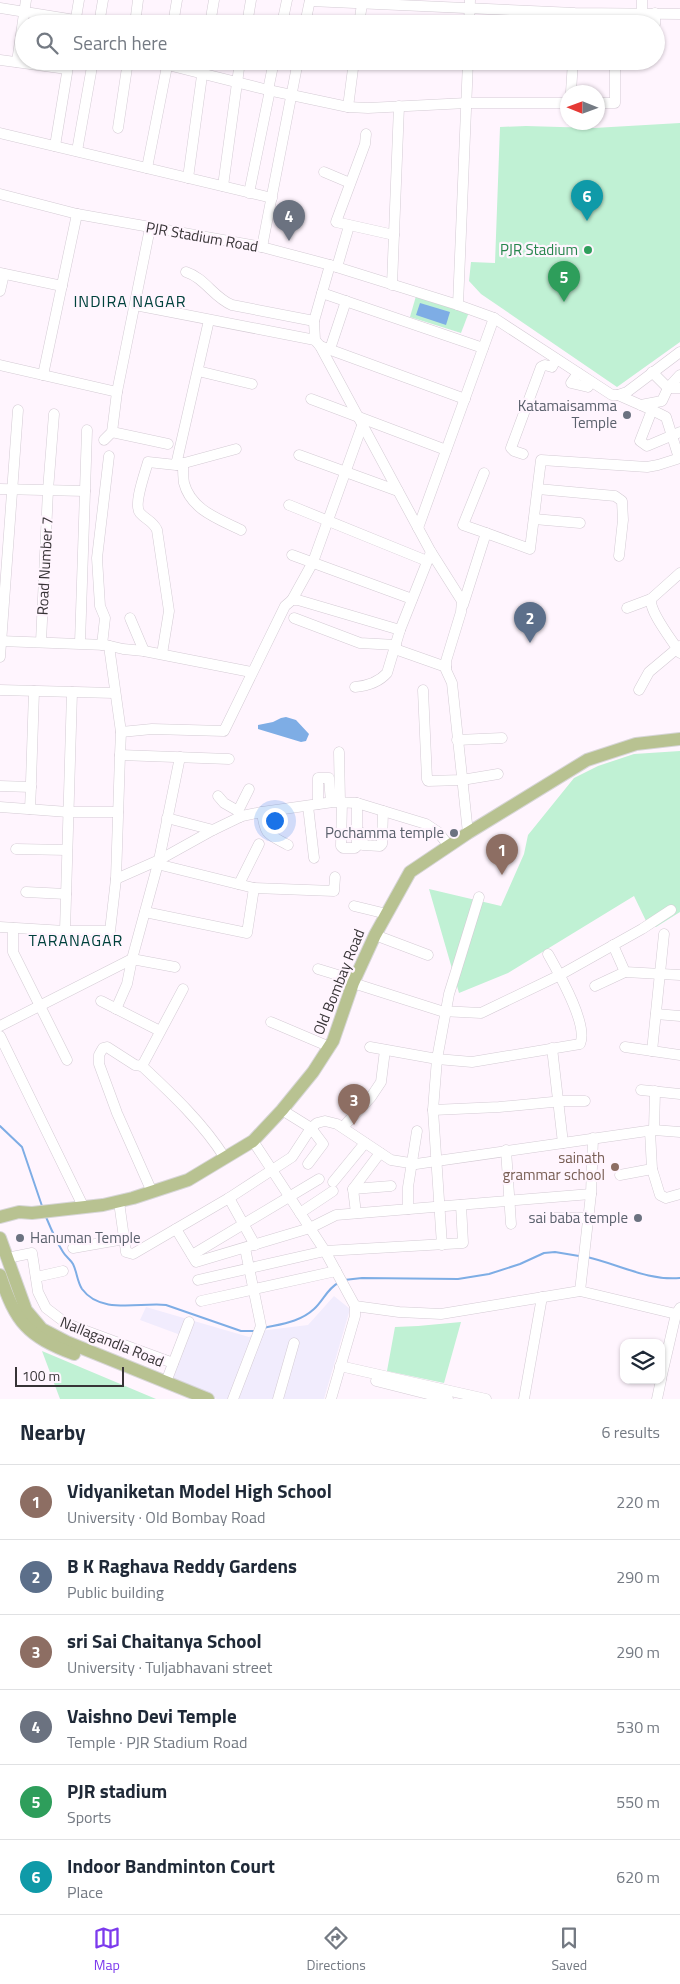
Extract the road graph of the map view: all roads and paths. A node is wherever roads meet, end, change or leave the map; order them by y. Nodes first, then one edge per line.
1 (26, 0) edge
2 (79, 0) edge
3 (103, 0) edge
4 (138, 0) edge
5 (177, 0) edge
6 (214, 0) edge
7 (251, 0) edge
8 (287, 0) edge
9 (642, 0) edge
10 (310, 1) edge
11 (349, 2) edge
12 (362, 4) junction
13 (470, 4) edge
14 (0, 8) edge
15 (24, 12) junction
16 (575, 13) joint
17 (615, 13) joint
18 (642, 13) junction
19 (680, 14) edge
20 (24, 15) edge
21 (39, 15) edge
22 (76, 15) edge
23 (100, 15) edge
24 (136, 15) edge
25 (174, 15) edge
26 (212, 15) edge
27 (248, 15) edge
28 (284, 15) edge
29 (308, 15) edge
30 (360, 15) edge
31 (646, 15) edge
32 (665, 17) edge
33 (0, 60) edge
34 (15, 62) edge
35 (67, 70) edge
36 (91, 70) edge
37 (127, 70) edge
38 (166, 70) edge
39 (192, 70) edge
40 (203, 70) edge
41 (238, 70) edge
42 (272, 70) edge
43 (296, 70) edge
44 (353, 70) edge
45 (468, 70) edge
46 (572, 70) edge
47 (615, 70) edge
48 (203, 73) junction
49 (236, 82) junction
50 (571, 85) edge
51 (269, 90) junction
52 (292, 95) junction
53 (467, 102) junction
54 (560, 103) edge
55 (605, 103) edge
56 (399, 106) junction
57 (348, 107) junction
58 (118, 128) dead end
59 (0, 133) edge
60 (366, 134) dead end
61 (55, 146) junction
62 (77, 151) junction
63 (148, 168) junction
64 (324, 172) dead end
65 (188, 178) junction
66 (350, 183) junction
67 (222, 186) junction
68 (248, 193) junction
69 (0, 194) edge
70 (272, 198) junction
71 (77, 214) junction
72 (349, 226) junction
73 (150, 228) junction
74 (394, 235) junction
75 (262, 247) junction
76 (334, 266) junction
77 (186, 272) dead end
78 (2, 274) edge
79 (392, 285) junction
80 (62, 286) junction
81 (0, 291) edge
82 (322, 293) junction
83 (346, 302) junction
84 (135, 305) junction
85 (458, 305) junction
86 (494, 318) junction
87 (209, 320) junction
88 (314, 320) junction
89 (322, 345) junction
90 (483, 348) junction
91 (542, 350) junction
92 (680, 352) edge
93 (556, 359) junction
94 (0, 365) edge
95 (198, 371) junction
96 (652, 372) junction
97 (43, 375) junction
98 (680, 375) edge
99 (252, 384) dead end
100 (668, 388) junction
101 (680, 388) edge
102 (117, 392) junction
103 (618, 396) junction
104 (311, 399) dead end
105 (465, 399) junction
106 (641, 405) junction
107 (18, 410) dead end
108 (652, 410) junction
109 (54, 414) dead end
110 (361, 420) junction
111 (87, 430) dead end
112 (112, 432) junction
113 (676, 433) edge
114 (104, 440) dead end
115 (168, 444) dead end
116 (505, 447) dead end
117 (236, 449) dead end
118 (446, 450) junction
119 (523, 454) dead end
120 (299, 455) dead end
121 (109, 456) dead end
122 (680, 458) edge
123 (180, 464) junction
124 (345, 472) junction
125 (484, 473) dead end
126 (0, 489) edge
127 (538, 489) junction
128 (12, 490) junction
129 (48, 490) junction
130 (85, 491) junction
131 (398, 491) junction
132 (289, 505) dead end
133 (534, 519) junction
134 (327, 520) junction
135 (580, 523) dead end
136 (418, 528) junction
137 (241, 530) dead end
138 (486, 533) junction
139 (292, 555) dead end
140 (429, 556) junction
141 (619, 556) dead end
142 (313, 562) junction
143 (680, 573) edge
144 (412, 599) junction
145 (651, 599) junction
146 (292, 600) junction
147 (463, 605) junction
148 (627, 608) dead end
149 (130, 618) dead end
150 (294, 618) dead end
151 (400, 630) junction
152 (1, 641) edge
153 (41, 642) junction
154 (80, 643) junction
155 (105, 645) junction
156 (396, 647) junction
157 (679, 649) edge
158 (144, 651) junction
159 (162, 654) junction
160 (0, 657) edge
161 (446, 666) junction
162 (251, 672) junction
163 (355, 687) dead end
164 (0, 690) edge
165 (423, 690) dead end
166 (638, 690) dead end
167 (34, 691) junction
168 (72, 692) junction
169 (114, 692) junction
170 (121, 732) junction
171 (502, 738) dead end
172 (680, 739) edge
173 (457, 740) junction
174 (339, 752) dead end
175 (120, 755) junction
176 (180, 757) junction
177 (229, 758) dead end
178 (498, 774) dead end
179 (462, 780) junction
180 (31, 785) junction
181 (0, 786) edge
182 (249, 788) dead end
183 (218, 796) dead end
184 (338, 802) junction
185 (318, 804) junction
186 (359, 804) junction
187 (308, 806) junction
188 (0, 807) edge
189 (30, 809) junction
190 (383, 811) junction
191 (68, 812) junction
192 (118, 812) junction
193 (262, 812) junction
194 (239, 814) junction
195 (168, 818) junction
196 (213, 830) junction
197 (468, 834) junction
198 (259, 844) dead end
199 (288, 845) dead end
200 (449, 846) junction
201 (16, 849) dead end
202 (67, 850) junction
203 (314, 858) dead end
204 (158, 862) junction
205 (335, 876) dead end
206 (116, 879) junction
207 (239, 884) junction
208 (254, 888) junction
209 (26, 892) dead end
210 (66, 894) junction
211 (479, 897) dead end
212 (354, 906) dead end
213 (671, 910) dead end
214 (145, 912) junction
215 (387, 914) junction
216 (0, 927) edge
217 (13, 928) junction
218 (65, 931) junction
219 (664, 934) dead end
220 (375, 935) junction
221 (613, 946) junction
222 (548, 954) dead end
223 (428, 955) dead end
224 (132, 959) junction
225 (175, 967) dead end
226 (318, 969) dead end
227 (625, 972) junction
228 (660, 974) junction
229 (560, 975) junction
230 (680, 975) edge
231 (353, 982) junction
232 (595, 986) dead end
233 (183, 989) dead end
234 (101, 1001) dead end
235 (39, 1006) junction
236 (116, 1009) junction
237 (446, 1011) junction
238 (656, 1014) junction
239 (680, 1016) edge
240 (271, 1022) dead end
241 (0, 1026) edge
242 (160, 1031) junction
243 (0, 1036) edge
244 (330, 1047) junction
245 (625, 1047) dead end
246 (370, 1048) dead end
247 (552, 1048) junction
248 (385, 1050) junction
249 (652, 1051) junction
250 (680, 1054) edge
251 (437, 1059) junction
252 (67, 1060) dead end
253 (142, 1066) junction
254 (641, 1090) dead end
255 (655, 1091) junction
256 (680, 1094) edge
257 (559, 1102) junction
258 (584, 1102) dead end
259 (282, 1110) junction
260 (433, 1110) junction
261 (343, 1127) junction
262 (311, 1128) junction
263 (652, 1130) junction
264 (417, 1131) dead end
265 (680, 1132) edge
266 (593, 1138) junction
267 (253, 1141) junction
268 (365, 1143) junction
269 (563, 1143) junction
270 (506, 1150) junction
271 (380, 1153) junction
272 (225, 1158) junction
273 (437, 1161) junction
274 (308, 1164) dead end
275 (412, 1164) junction
276 (272, 1169) junction
277 (652, 1169) junction
278 (620, 1175) dead end
279 (319, 1179) dead end
280 (390, 1186) dead end
281 (353, 1188) junction
282 (152, 1192) junction
283 (591, 1194) junction
284 (680, 1194) edge
285 (290, 1197) junction
286 (229, 1198) junction
287 (509, 1200) junction
288 (119, 1202) junction
289 (462, 1205) junction
290 (440, 1207) junction
291 (84, 1208) junction
292 (408, 1209) junction
293 (40, 1213) junction
294 (300, 1213) junction
295 (356, 1213) junction
296 (0, 1217) edge
297 (554, 1218) dead end
298 (589, 1218) junction
299 (0, 1224) edge
300 (245, 1224) junction
301 (511, 1224) dead end
302 (310, 1228) junction
303 (176, 1229) junction
304 (0, 1238) edge
305 (124, 1239) junction
306 (255, 1245) junction
307 (442, 1245) junction
308 (73, 1248) dead end
309 (244, 1248) junction
310 (325, 1251) junction
311 (192, 1255) junction
312 (7, 1258) junction
313 (249, 1268) junction
314 (62, 1270) dead end
315 (338, 1273) junction
316 (0, 1275) edge
317 (36, 1276) junction
318 (198, 1280) dead end
319 (254, 1289) junction
320 (580, 1291) junction
321 (542, 1297) junction
322 (201, 1301) dead end
323 (355, 1306) junction
324 (678, 1313) edge
325 (189, 1322) dead end
326 (48, 1338) junction
327 (294, 1343) dead end
328 (174, 1363) junction
329 (665, 1364) edge
330 (339, 1369) junction
331 (166, 1382) junction
332 (660, 1384) edge
333 (473, 1398) edge
334 (185, 1399) edge
335 (208, 1399) edge
336 (233, 1399) edge
337 (278, 1399) edge
338 (331, 1399) edge
339 (448, 1399) edge
340 (486, 1399) edge
341 (524, 1399) edge
342 (657, 1399) edge

1 - 15 street
2 - 22 street
3 - 23 street
4 - 24 street
5 - 25 street
6 - 26 street
7 - 27 street
8 - 28 street
9 - 18 street
10 - 11 street
10 - 29 street
11 - 12 street
12 - 13 street
12 - 30 street
13 - 16 street
14 - 15 street
15 - 20 street
15 - 21 street
16 - 17 street
17 - 18 street
18 - 31 street
19 - 32 street
33 - 34 street
35 - 61 street
36 - 62 street
37 - 58 street
38 - 63 street
39 - 48 street
40 - 48 street
41 - 49 street
42 - 51 street
43 - 52 street
44 - 57 street
45 - 53 street
46 - 50 street
47 - 55 street
48 - 49 street
48 - 65 street
49 - 51 street
49 - 67 street
51 - 52 street
51 - 68 street
52 - 57 street
52 - 70 street
53 - 54 street
53 - 56 street
53 - 85 street
56 - 57 street
56 - 74 street
59 - 61 street
60 - 66 street
61 - 62 street
62 - 63 street
63 - 65 street
64 - 66 street
65 - 67 street
66 - 72 street
67 - 68 street
68 - 70 street
69 - 71 street, PJR Stadium Road
70 - 75 street
71 - 73 street, PJR Stadium Road
71 - 80 street
72 - 74 street
72 - 76 street
73 - 75 street, PJR Stadium Road
73 - 84 street
74 - 79 street
75 - 76 street, PJR Stadium Road
76 - 79 street, PJR Stadium Road
76 - 82 street
77 - 88 street
78 - 80 street
78 - 81 street
79 - 85 street, PJR Stadium Road
80 - 97 street
82 - 83 street
82 - 88 street
83 - 89 street
83 - 90 street
84 - 87 street
84 - 102 street
85 - 86 street, PJR Stadium Road
86 - 90 street
86 - 91 street, PJR Stadium Road
87 - 89 street
87 - 95 street
88 - 89 street
89 - 105 street
89 - 110 street
90 - 105 street
91 - 93 street, PJR Stadium Road
91 - 116 street
92 - 96 street
93 - 103 street, PJR Stadium Road
93 - 119 street
94 - 97 street
95 - 99 street
95 - 123 street
96 - 100 street
96 - 103 street
97 - 102 street
98 - 100 street
100 - 101 street
100 - 106 street
102 - 112 street
103 - 106 street, PJR Stadium Road
104 - 110 street
105 - 118 street
106 - 108 street, PJR Stadium Road
107 - 128 street
108 - 113 street, PJR Stadium Road
108 - 113 street
109 - 129 street, Road Number 7
110 - 118 street
110 - 124 street
110 - 131 street
111 - 130 street
112 - 114 street
112 - 115 street
113 - 122 street, PJR Stadium Road
117 - 123 street
118 - 136 street
120 - 124 street
121 - 155 street
122 - 127 street
123 - 137 street
123 - 159 street
124 - 131 street
124 - 134 street
125 - 138 street
126 - 128 street
127 - 133 street
127 - 141 street
128 - 129 street
128 - 152 street
129 - 130 street
129 - 153 street, Road Number 7
130 - 154 street
131 - 136 street
132 - 134 street
133 - 135 street
133 - 138 street
134 - 140 street
134 - 142 street
136 - 140 street
138 - 147 street
139 - 142 street
140 - 144 street
140 - 147 street
142 - 144 street
142 - 146 street
143 - 145 street
144 - 151 street
145 - 148 street
145 - 157 street
146 - 151 street
146 - 162 street
147 - 161 street
149 - 158 street
150 - 156 street
151 - 156 street
152 - 153 street
152 - 160 street
153 - 154 street
154 - 155 street
155 - 158 street
155 - 169 street
156 - 161 street
156 - 163 street
157 - 166 street
158 - 159 street
159 - 162 street
161 - 173 street
162 - 170 street
164 - 167 street
165 - 179 street
167 - 168 street
167 - 180 street
168 - 169 street
168 - 191 street
169 - 170 street
170 - 175 street
171 - 173 street
172 - 197 main road, Old Bombay Road
173 - 179 street
174 - 184 street
175 - 176 street
175 - 192 street
176 - 177 street
176 - 195 street
178 - 179 street
179 - 197 street
180 - 181 street
180 - 189 street
182 - 194 street
183 - 194 street
184 - 185 street
184 - 185 street
184 - 186 street
184 - 186 street
185 - 187 street
186 - 190 street
186 - 190 street
187 - 193 street
187 - 203 street
188 - 189 street
189 - 191 street
190 - 200 street
191 - 192 street
191 - 202 street
192 - 206 street
193 - 194 street
193 - 199 street
194 - 196 street
195 - 196 street
195 - 204 street
196 - 204 street
197 - 200 main road, Old Bombay Road
198 - 207 street
200 - 215 main road, Old Bombay Road
201 - 202 street
202 - 210 street
204 - 206 street
204 - 207 street
204 - 214 street
205 - 208 street
206 - 218 street
207 - 208 street
208 - 214 street
209 - 210 street
210 - 218 street
211 - 237 street
212 - 215 street
213 - 221 street
214 - 224 street
215 - 220 main road, Old Bombay Road
216 - 217 street
217 - 218 street
217 - 235 street
219 - 228 street
220 - 223 street
220 - 231 main road, Old Bombay Road
221 - 227 street
221 - 229 street
222 - 229 street
224 - 225 street
224 - 235 street
224 - 236 street
226 - 231 street
227 - 228 street
227 - 232 street
228 - 230 street
228 - 238 street
229 - 237 street
229 - 247 street
231 - 237 street
231 - 244 main road, Old Bombay Road
233 - 242 street
234 - 236 street
235 - 241 street
235 - 252 street
236 - 242 street
237 - 251 street
238 - 239 street
238 - 249 street
240 - 244 street
242 - 253 street
243 - 291 street
244 - 259 main road, Old Bombay Road
245 - 249 street
246 - 248 street
247 - 251 street
247 - 257 street
248 - 251 street
248 - 261 street
249 - 250 street
251 - 260 street
253 - 272 street
253 - 282 street
254 - 255 street
255 - 256 street
255 - 263 street
257 - 258 street
257 - 260 street
257 - 269 street
259 - 262 street
259 - 267 main road, Old Bombay Road
260 - 273 street
261 - 262 street
261 - 268 street
262 - 274 street
262 - 276 street
263 - 265 street
263 - 266 street
263 - 277 street
264 - 275 street
266 - 269 street
266 - 283 street
267 - 272 main road, Old Bombay Road
267 - 276 street
268 - 271 street
268 - 294 street
269 - 270 street
270 - 273 street
270 - 287 street
271 - 275 street
271 - 281 street
272 - 282 main road, Old Bombay Road
273 - 275 street
273 - 290 street
275 - 292 street
276 - 285 street
276 - 286 street
277 - 278 street
277 - 284 street
279 - 285 street
280 - 281 street
281 - 295 street
282 - 288 main road, Old Bombay Road
283 - 287 street
283 - 298 street
285 - 294 street
285 - 300 street
286 - 300 street
286 - 303 street
287 - 289 street
287 - 301 street
288 - 291 main road, Old Bombay Road
288 - 305 street
289 - 290 street
289 - 307 street
290 - 292 street
290 - 307 street
291 - 293 main road, Old Bombay Road
292 - 295 street
293 - 296 main road, Old Bombay Road
293 - 299 main road, Old Bombay Road
294 - 302 street
295 - 302 street
297 - 298 street
298 - 320 street
300 - 306 street
300 - 311 street
302 - 306 street
302 - 310 street
303 - 305 street
303 - 311 street
304 - 312 main road, Nallagandla Road
305 - 308 street
306 - 309 street
307 - 310 street
309 - 311 street
309 - 313 street
310 - 313 street
310 - 315 street
312 - 317 street
312 - 326 main road, Nallagandla Road
313 - 318 street
313 - 319 street
314 - 317 street
315 - 319 street
315 - 323 street
316 - 326 main road, Nallagandla Road
317 - 328 street
319 - 322 street
319 - 336 street
320 - 321 street
320 - 324 street
321 - 323 street
321 - 341 street
323 - 330 street
324 - 329 street
325 - 328 street
326 - 331 main road, Nallagandla Road
326 - 334 main road, Nallagandla Road
327 - 337 street
328 - 331 street
330 - 333 street
330 - 338 street
330 - 339 street
331 - 335 main road, Nallagandla Road
332 - 342 street
333 - 340 street

